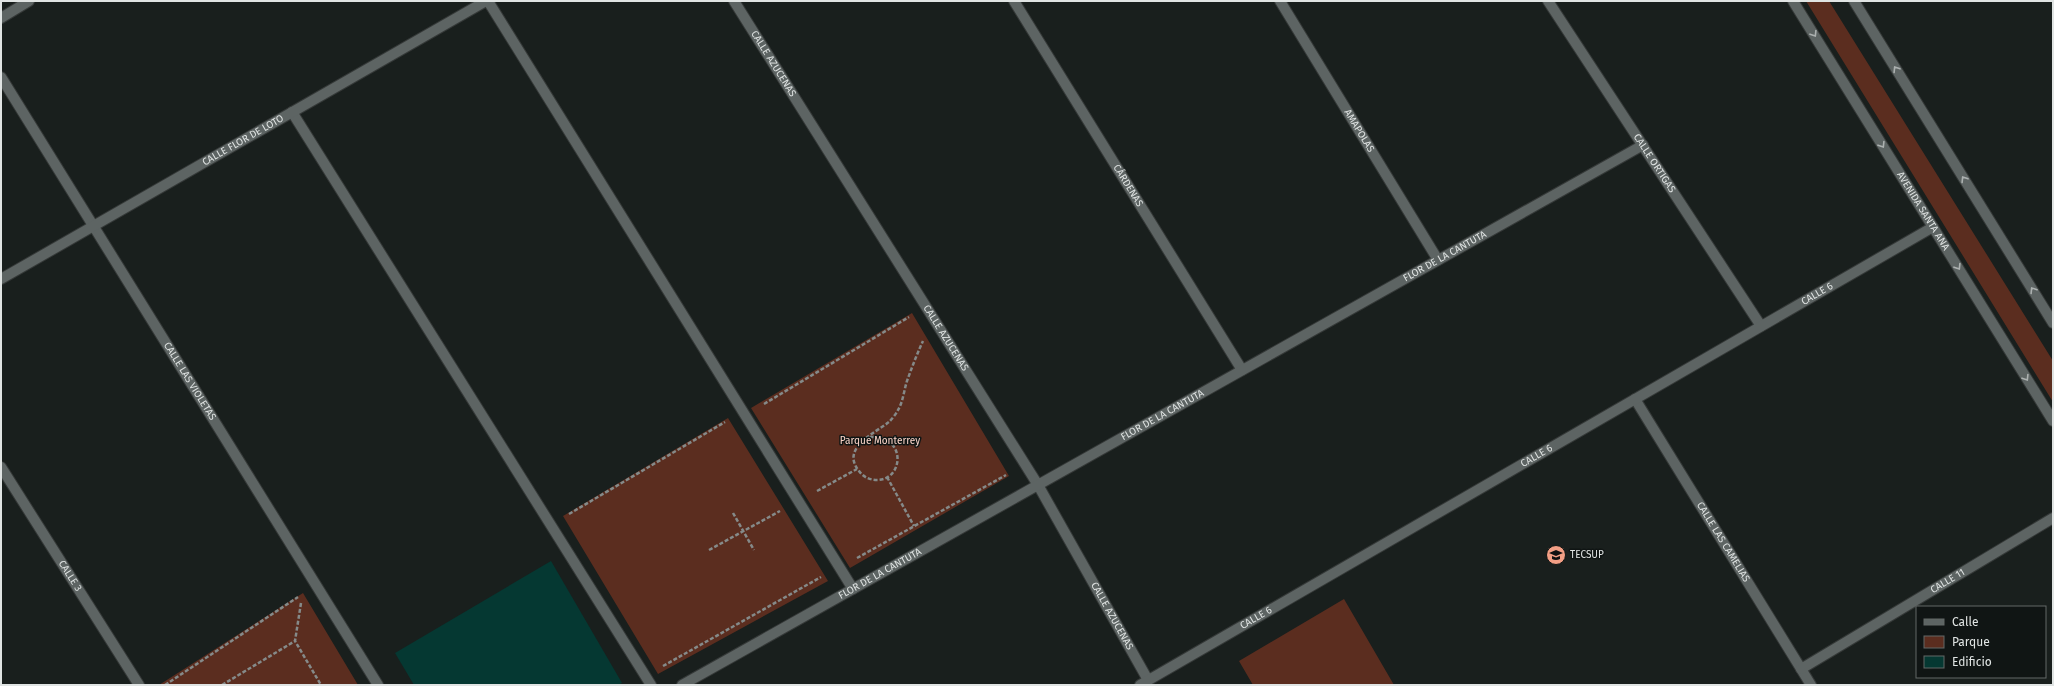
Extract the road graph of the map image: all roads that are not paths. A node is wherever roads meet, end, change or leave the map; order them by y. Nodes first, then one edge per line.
1 (29, 1) edge
2 (487, 1) edge
3 (734, 1) edge
4 (1014, 1) edge
5 (1280, 1) edge
6 (1548, 1) edge
7 (1793, 1) edge
8 (1854, 1) edge
9 (1, 18) edge
10 (1, 77) edge
11 (292, 112) junction
12 (1643, 145) junction
13 (93, 226) junction
14 (1933, 227) junction
15 (1438, 260) junction
16 (1, 279) edge
17 (2053, 323) edge
18 (1761, 326) junction
19 (1242, 370) junction
20 (1635, 399) junction
21 (2053, 421) edge
22 (1, 467) edge
23 (1038, 485) junction
24 (2053, 518) edge
25 (854, 589) junction
26 (1801, 669) junction
27 (1144, 683) edge
28 (138, 685) edge
29 (378, 685) edge
30 (651, 685) edge
31 (682, 685) edge
32 (1811, 685) edge

1 - 9 street
2 - 11 street, CALLE FLOR DE LOTO
2 - 25 street
3 - 23 street, CALLE AZUCENAS
4 - 19 street, CÁRDENAS
5 - 15 street, AMAPOLAS
6 - 12 street, CALLE ORTIGAS
7 -> 14 street, AVENIDA SANTA ANA
17 -> 8 street
10 - 13 street, CALLE LAS VIOLETAS
11 - 13 street, CALLE FLOR DE LOTO
11 - 30 street
12 - 15 street, FLOR DE LA CANTUTA
12 - 18 street, CALLE ORTIGAS
13 - 16 street, CALLE FLOR DE LOTO
13 - 29 street, CALLE LAS VIOLETAS
14 - 18 street, CALLE 6
14 -> 21 street, AVENIDA SANTA ANA
15 - 19 street, FLOR DE LA CANTUTA
18 - 20 street, CALLE 6
19 - 23 street, FLOR DE LA CANTUTA
20 - 26 street, CALLE LAS CAMELIAS
20 - 27 street, CALLE 6
22 - 28 street, CALLE 3
23 - 25 street, FLOR DE LA CANTUTA
23 - 27 street, CALLE AZUCENAS
24 - 26 street, CALLE 11
25 - 31 street, FLOR DE LA CANTUTA
26 - 32 street, CALLE LAS CAMELIAS

